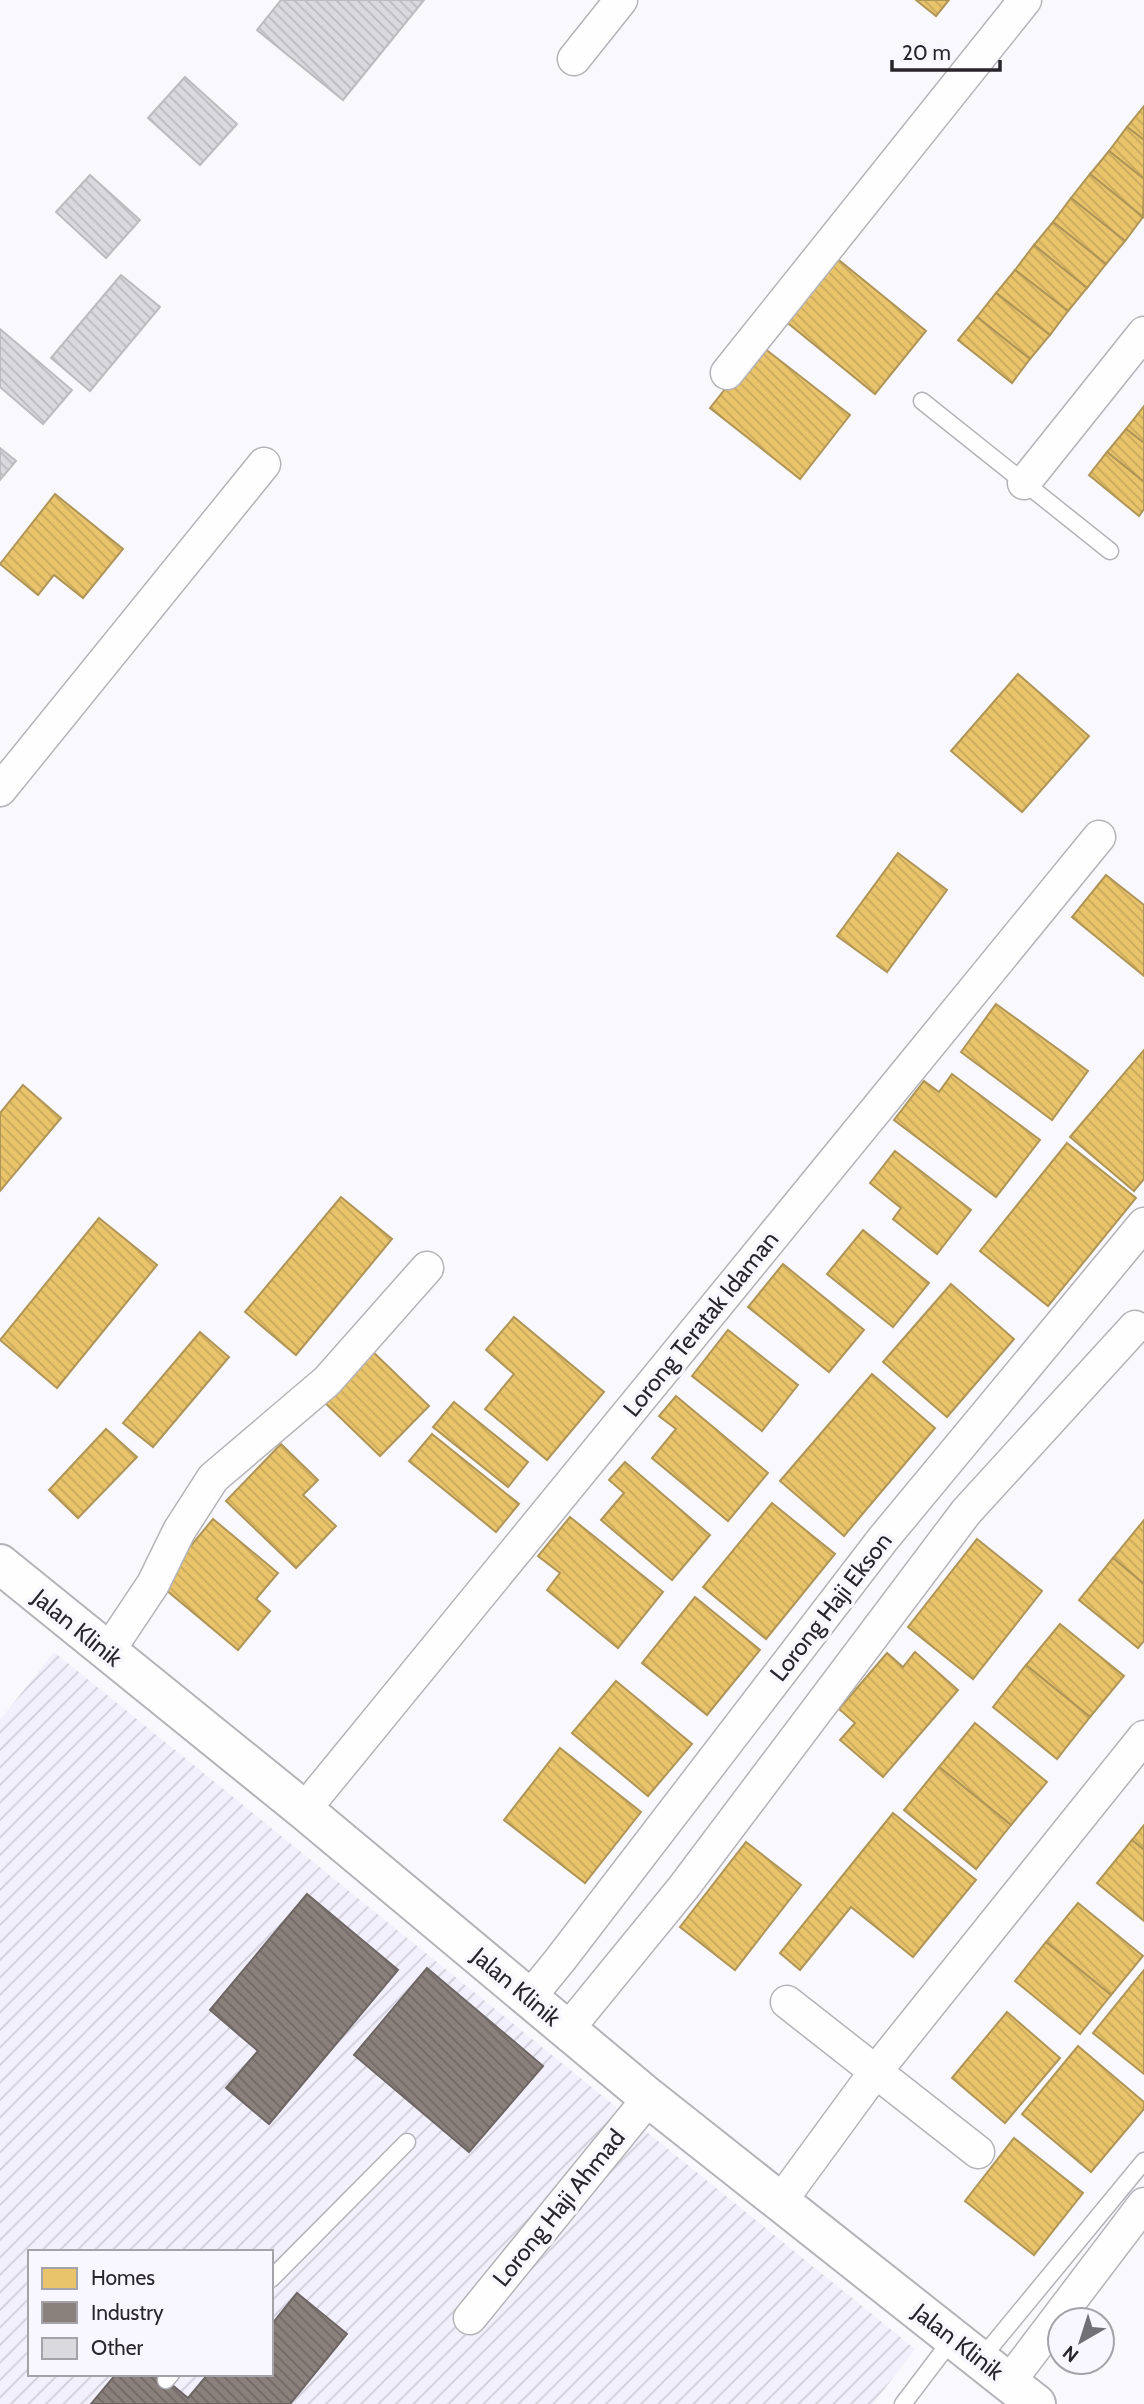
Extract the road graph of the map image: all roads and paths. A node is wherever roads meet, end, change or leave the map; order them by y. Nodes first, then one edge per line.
1 (621, 0) edge
2 (1025, 0) edge
3 (574, 59) dead end
4 (1144, 333) edge
5 (727, 373) dead end
6 (922, 401) dead end
7 (264, 464) dead end
8 (1024, 483) junction
9 (1110, 551) dead end
10 (0, 790) edge
11 (1099, 837) dead end
12 (1144, 1224) edge
13 (427, 1268) dead end
14 (1135, 1327) dead end
15 (0, 1564) edge
16 (107, 1653) junction
17 (1144, 1737) edge
18 (304, 1811) junction
19 (529, 1998) junction
20 (787, 2002) dead end
21 (567, 2030) junction
22 (876, 2071) junction
23 (649, 2098) junction
24 (407, 2142) dead end
25 (978, 2152) dead end
26 (1144, 2161) edge
27 (780, 2202) junction
28 (1144, 2204) edge
29 (273, 2277) edge
30 (470, 2318) dead end
31 (995, 2371) edge
32 (903, 2404) edge

1 - 3 street
2 - 5 street
4 - 8 street
6 - 8 lane
7 - 10 street
8 - 9 lane
11 - 18 street, Lorong Teratak Idaman
12 - 19 street, Lorong Haji Ekson
13 - 16 street
14 - 21 street
15 - 16 street, Jalan Klinik
16 - 18 street, Jalan Klinik
17 - 22 street
18 - 19 street, Jalan Klinik
19 - 21 street, Jalan Klinik
20 - 22 street
21 - 23 street, Jalan Klinik
22 - 25 street
22 - 27 street
23 - 27 street, Jalan Klinik
23 - 30 street, Lorong Haji Ahmad
24 - 29 lane
26 - 31 lane
27 - 31 street, Jalan Klinik
28 - 31 street
31 - 32 lane

